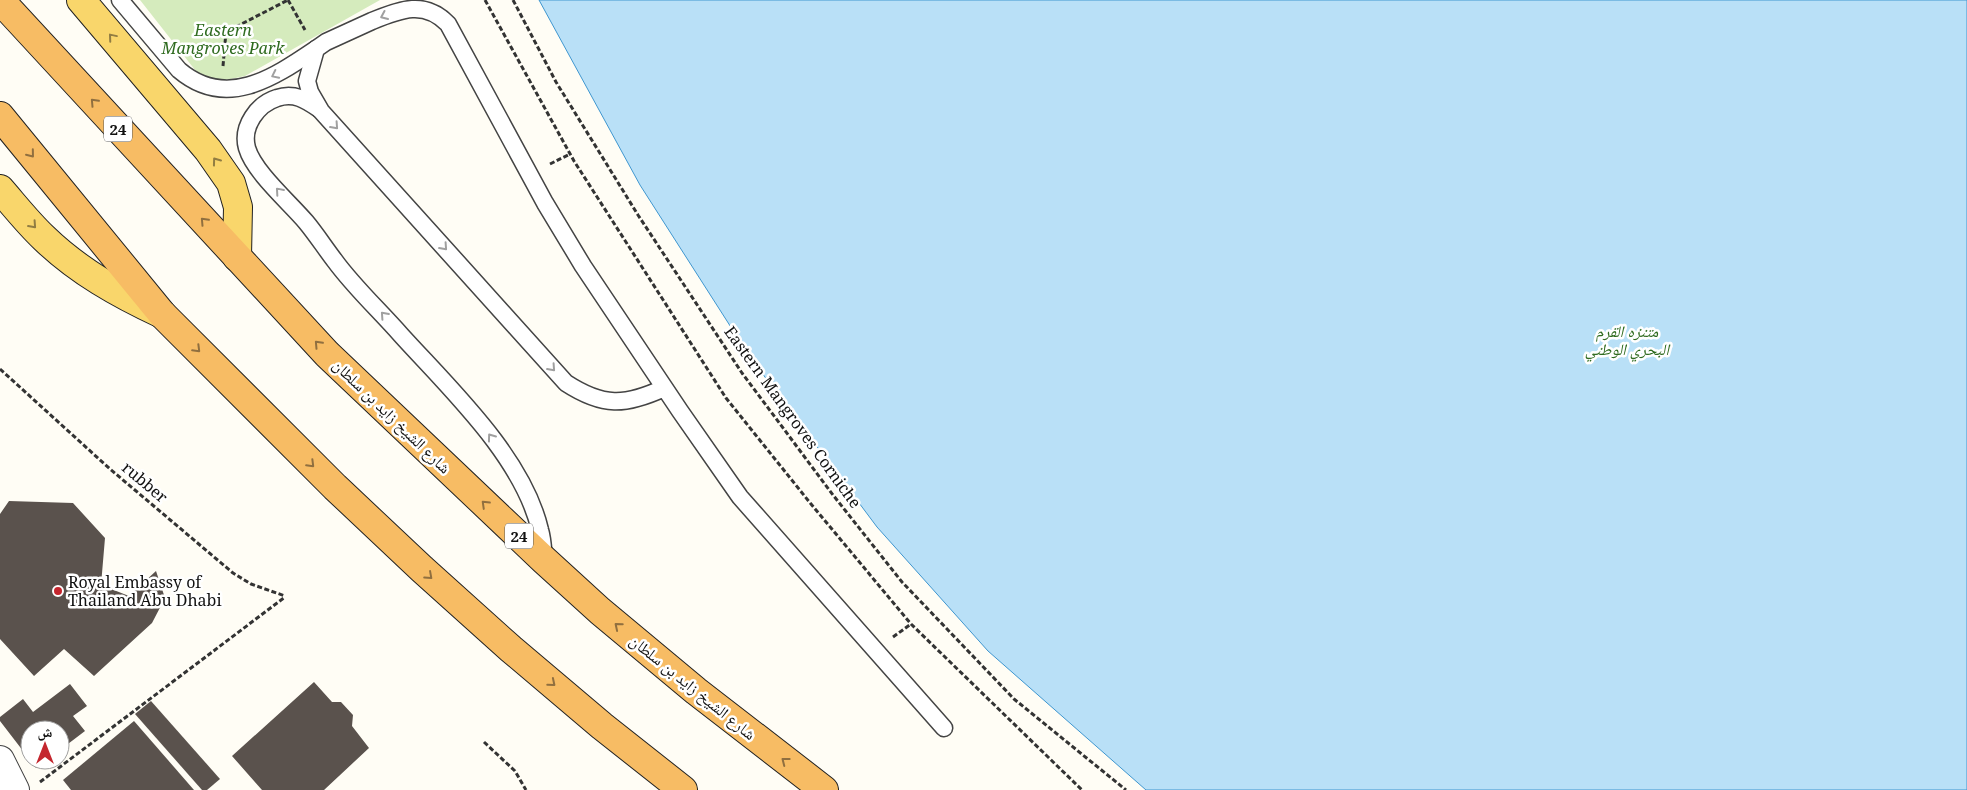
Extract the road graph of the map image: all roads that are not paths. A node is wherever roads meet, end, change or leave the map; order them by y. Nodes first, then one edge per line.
1 (0, 0) edge
2 (80, 0) edge
3 (120, 0) edge
4 (316, 49) junction
5 (321, 111) junction
6 (0, 116) edge
7 (0, 189) edge
8 (237, 257) junction
9 (162, 314) junction
10 (664, 388) junction
11 (544, 560) junction
12 (944, 728) dead end
13 (0, 760) edge
14 (26, 787) edge
15 (683, 790) edge
16 (824, 790) edge

8 -> 1 highway, شارع الشيخ زايد بن سلطان / 24
8 -> 2 main road
4 -> 3 lane
4 - 5 lane
10 -> 4 lane
5 -> 10 lane
11 -> 5 lane
6 -> 9 highway
7 -> 9 main road
11 -> 8 highway, شارع الشيخ زايد بن سلطان / 24
9 -> 15 highway
10 - 12 lane
16 -> 11 highway, شارع الشيخ زايد بن سلطان / 24
13 - 14 street

